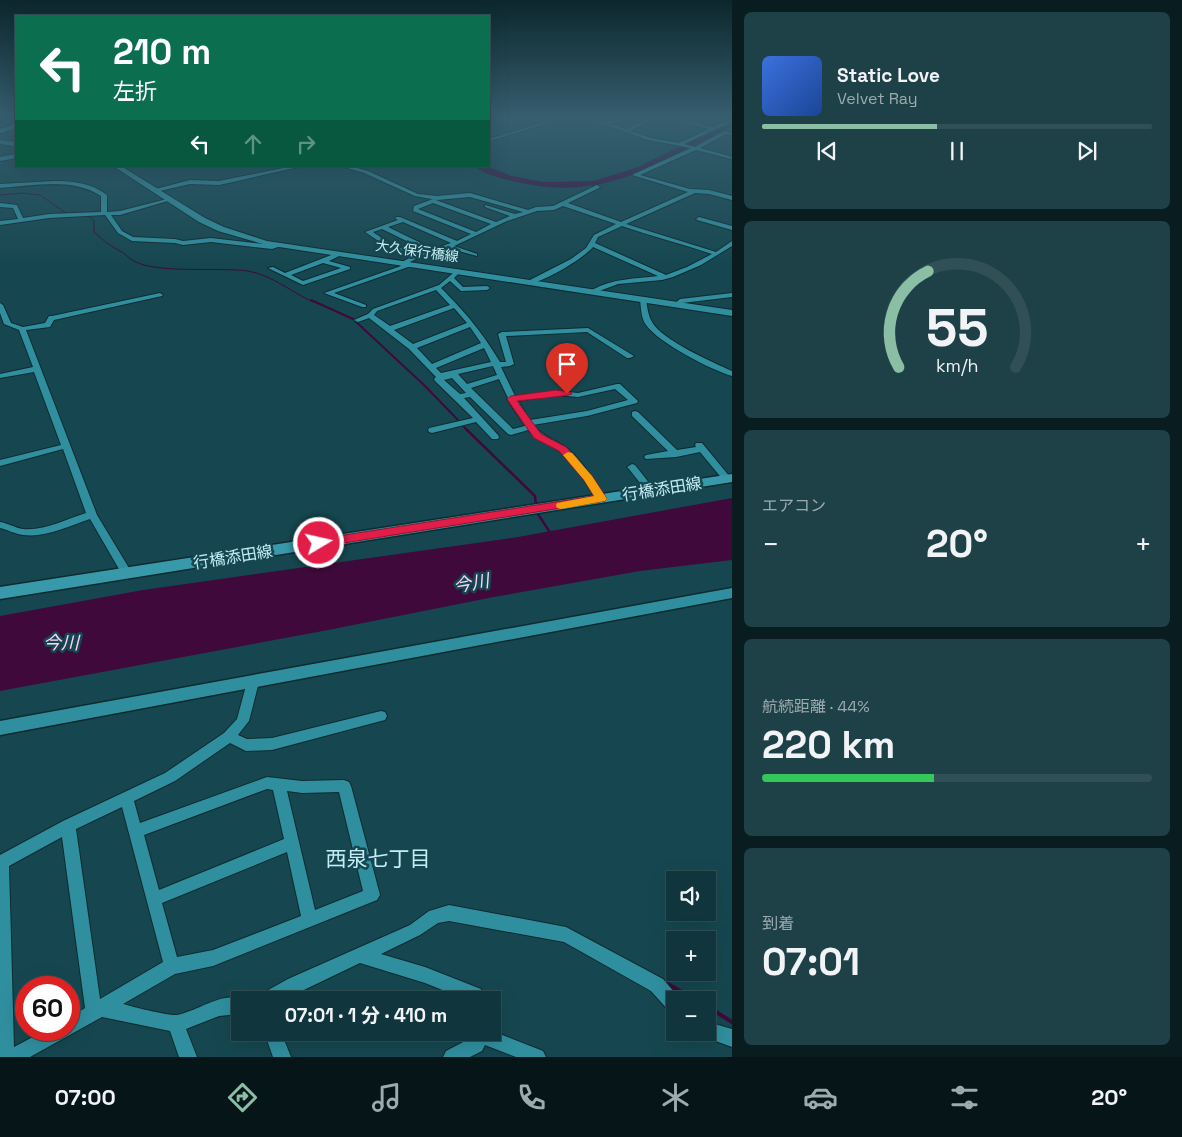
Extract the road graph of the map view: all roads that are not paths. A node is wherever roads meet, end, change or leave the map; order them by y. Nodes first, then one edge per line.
1 (654, 166) edge
2 (118, 167) edge
3 (296, 167) edge
4 (347, 167) edge
5 (0, 186) edge
6 (598, 187) dead end
7 (154, 190) junction
8 (695, 192) junction
9 (732, 198) edge
10 (169, 199) junction
11 (564, 204) junction
12 (0, 205) edge
13 (448, 207) junction
14 (530, 212) junction
15 (105, 214) junction
16 (517, 217) junction
17 (699, 219) dead end
18 (21, 220) junction
19 (0, 222) edge
20 (496, 224) junction
21 (623, 225) junction
22 (383, 227) junction
23 (732, 228) edge
24 (477, 234) junction
25 (458, 243) junction
26 (732, 243) edge
27 (592, 244) junction
28 (281, 245) junction
29 (449, 246) junction
30 (433, 251) junction
31 (339, 254) junction
32 (717, 254) junction
33 (420, 255) junction
34 (475, 255) dead end
35 (323, 261) junction
36 (406, 264) junction
37 (271, 268) dead end
38 (458, 271) junction
39 (285, 275) junction
40 (665, 277) junction
41 (451, 278) junction
42 (530, 282) junction
43 (438, 288) junction
44 (487, 288) dead end
45 (594, 291) junction
46 (160, 295) dead end
47 (732, 295) edge
48 (643, 299) junction
49 (677, 304) junction
50 (0, 305) edge
51 (454, 306) junction
52 (732, 313) edge
53 (370, 315) junction
54 (358, 320) dead end
55 (471, 324) junction
56 (18, 328) junction
57 (389, 329) junction
58 (0, 330) edge
59 (486, 344) junction
60 (412, 347) junction
61 (630, 356) dead end
62 (497, 364) junction
63 (431, 368) junction
64 (36, 369) junction
65 (732, 374) edge
66 (0, 376) edge
67 (502, 376) junction
68 (465, 387) junction
69 (472, 394) junction
70 (458, 398) junction
71 (511, 399) junction
72 (494, 403) dead end
73 (484, 406) junction
74 (492, 414) junction
75 (635, 414) dead end
76 (477, 418) junction
77 (528, 425) junction
78 (432, 430) dead end
79 (495, 438) dead end
80 (66, 446) junction
81 (676, 454) junction
82 (649, 457) dead end
83 (0, 463) edge
84 (632, 468) dead end
85 (730, 478) edge
86 (651, 491) junction
87 (601, 499) junction
88 (92, 515) junction
89 (0, 525) edge
90 (127, 573) junction
91 (0, 593) edge
92 (732, 593) edge
93 (253, 682) junction
94 (381, 716) dead end
95 (0, 728) edge
96 (230, 737) junction
97 (279, 785) junction
98 (126, 797) junction
99 (68, 826) junction
100 (137, 831) junction
101 (292, 843) junction
102 (1, 862) edge
103 (154, 899) junction
104 (309, 919) junction
105 (361, 956) junction
106 (172, 966) junction
107 (283, 991) edge
108 (464, 991) edge
109 (666, 995) edge
110 (231, 1007) edge
111 (98, 1010) junction
112 (80, 1021) edge
113 (176, 1024) junction
114 (716, 1033) edge
115 (732, 1038) edge
116 (43, 1041) edge
117 (276, 1041) edge
118 (476, 1041) edge
119 (496, 1041) edge
120 (6, 1057) edge
121 (13, 1057) edge
122 (188, 1057) edge
123 (282, 1057) edge
124 (452, 1057) edge
125 (537, 1057) edge

1 - 8 street
2 - 7 main road, 大久保行橋線
3 - 7 street
4 - 14 street
5 - 15 street
6 - 11 street
7 - 10 main road, 大久保行橋線
8 - 9 street
8 - 21 street
10 - 15 street
10 - 28 main road, 大久保行橋線
11 - 14 street
11 - 21 street
12 - 18 street
13 - 16 street
13 - 20 street
13 - 24 street
14 - 16 street
15 - 18 street
15 - 28 street
16 - 20 street
17 - 23 street
18 - 19 street
20 - 24 street
21 - 27 street
21 - 32 street
22 - 25 street
22 - 30 street
22 - 33 street
24 - 25 street
25 - 29 street
26 - 32 street
27 - 40 street
27 - 42 street
28 - 31 main road, 大久保行橋線
29 - 30 street
29 - 34 street
30 - 33 street
31 - 35 street
31 - 36 main road, 大久保行橋線
32 - 40 street
33 - 36 street
35 - 39 street
35 - 39 street
36 - 38 main road, 大久保行橋線
36 - 53 street
37 - 39 street
38 - 41 street
38 - 42 main road, 大久保行橋線
40 - 45 street
41 - 43 street
41 - 44 street
42 - 45 main road, 大久保行橋線
43 - 51 street
43 - 53 street
45 - 48 main road, 大久保行橋線
46 - 56 street
47 - 49 street
48 - 49 main road, 大久保行橋線
48 - 65 street
49 - 52 main road, 大久保行橋線
50 - 56 street
51 - 55 street
51 - 57 street
53 - 54 street
53 - 57 street
55 - 59 street
55 - 60 street
56 - 58 street
56 - 64 street
57 - 60 street
59 - 62 street
59 - 63 street
60 - 63 street
61 - 62 street
62 - 63 street
62 - 67 street
64 - 66 street
64 - 80 street
67 - 68 street
67 - 71 street
68 - 69 street
68 - 70 street
69 - 70 street
69 - 73 street
70 - 76 street
71 - 77 street
71 - 77 street
72 - 73 street
73 - 74 street
74 - 76 street
74 - 77 street
75 - 81 street
76 - 78 street
76 - 79 street
77 - 87 street
80 - 83 street
80 - 88 street
81 - 82 street
81 - 85 street
84 - 86 street
85 - 86 main road, 行橋添田線
86 - 87 main road, 行橋添田線
87 - 90 main road, 行橋添田線
88 - 89 street
88 - 90 street
90 - 91 main road, 行橋添田線
92 - 93 street
93 - 95 street
93 - 96 street
94 - 96 street
96 - 98 street
97 - 100 street
97 - 101 street
97 - 104 street
98 - 99 street
98 - 100 street
99 - 102 street
99 - 111 street
100 - 103 street
101 - 103 street
101 - 104 street
102 - 120 street
103 - 106 street
104 - 106 street
105 - 107 street
105 - 108 street
105 - 109 street
106 - 111 street
110 - 113 street
111 - 112 street
111 - 113 street
113 - 122 street
114 - 115 street
116 - 121 street
117 - 123 street
118 - 124 street
119 - 125 street

